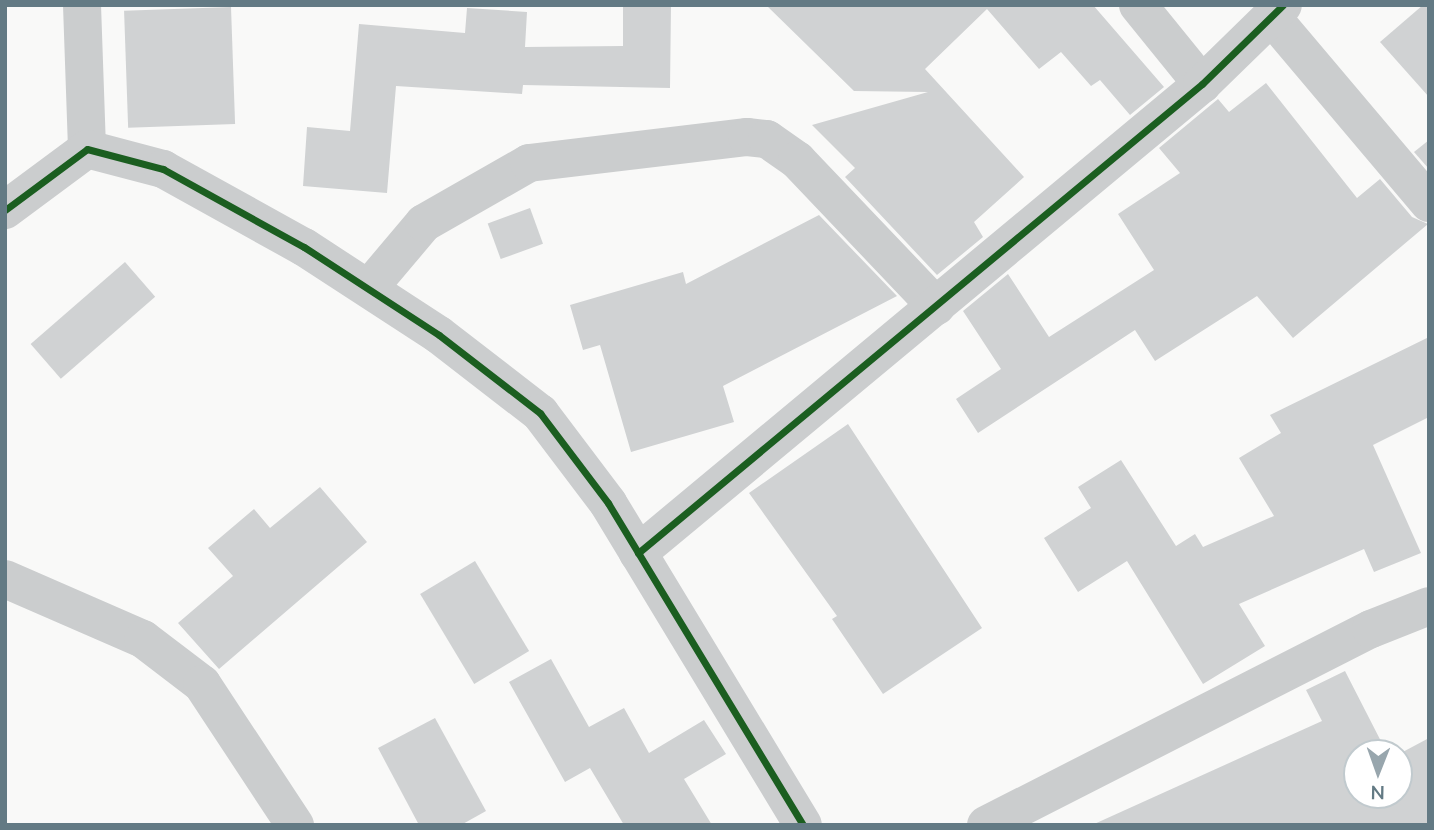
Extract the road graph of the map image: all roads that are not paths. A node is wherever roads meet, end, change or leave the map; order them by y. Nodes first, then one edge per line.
1 (82, 5) edge
2 (1138, 5) edge
3 (1277, 11) edge
4 (1202, 84) junction
5 (87, 149) junction
6 (1429, 203) edge
7 (5, 209) edge
8 (369, 288) junction
9 (936, 306) junction
10 (638, 553) junction
11 (5, 579) edge
12 (1429, 606) edge
13 (295, 825) edge
14 (803, 825) edge
15 (986, 825) edge

1 - 5 street
2 - 4 street
3 - 4 street
3 - 6 street
4 - 9 street
5 - 7 street
5 - 8 street
8 - 9 street
8 - 10 street
9 - 10 street
10 - 14 street
11 - 13 street
12 - 15 street

